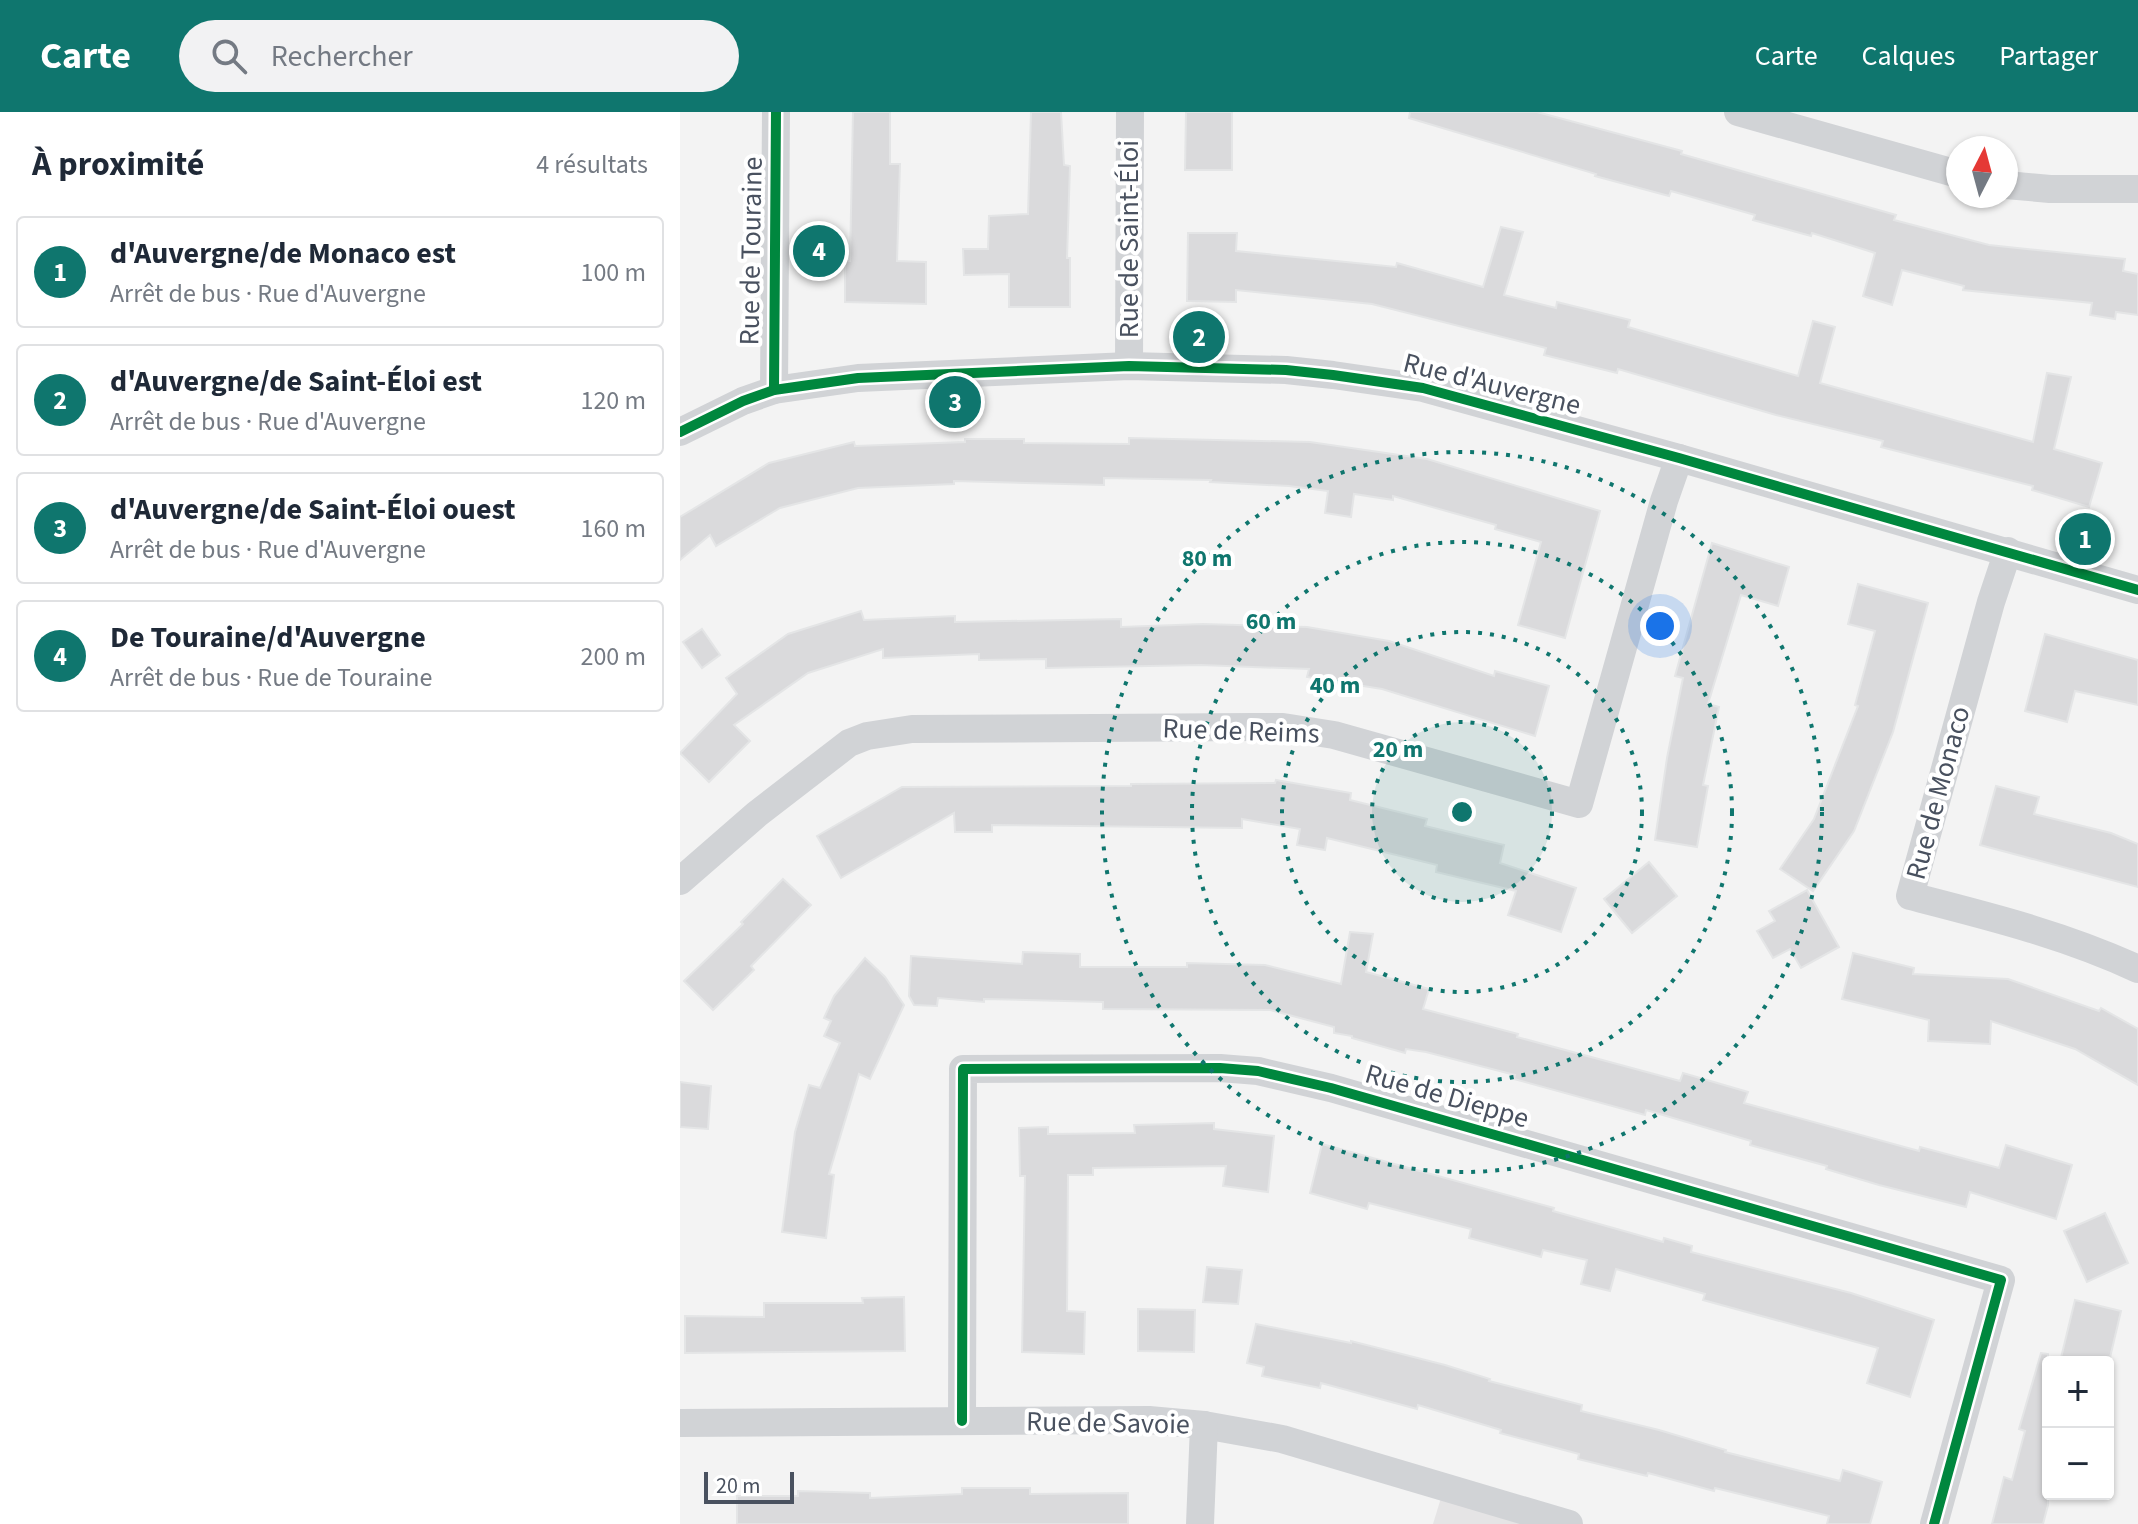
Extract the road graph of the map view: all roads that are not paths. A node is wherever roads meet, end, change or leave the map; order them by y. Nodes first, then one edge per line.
1 (776, 112) edge
2 (1130, 112) edge
3 (1738, 112) edge
4 (1946, 171) edge
5 (2018, 186) edge
6 (2138, 189) edge
7 (1129, 366) junction
8 (774, 390) junction
9 (680, 432) edge
10 (1679, 458) junction
11 (2008, 551) junction
12 (2138, 590) edge
13 (680, 881) edge
14 (2138, 969) edge
15 (962, 1421) junction
16 (680, 1423) edge
17 (1204, 1425) junction
18 (1200, 1524) edge
19 (1569, 1524) edge
20 (1934, 1524) edge

1 - 8 street, Rue de Touraine
2 - 7 street, Rue de Saint-Éloi
3 - 4 street
5 - 6 street
7 - 8 street, Rue d'Auvergne
7 - 10 street, Rue d'Auvergne
8 - 9 street, Rue d'Auvergne
10 - 11 street, Rue d'Auvergne
10 - 13 street, Rue de Reims
11 - 12 street, Rue d'Auvergne
11 - 14 street, Rue de Monaco
15 - 16 street, Rue de Savoie
15 - 17 street, Rue de Savoie
15 - 20 street, Rue de Dieppe
17 - 18 street
17 - 19 street, Rue de Savoie

